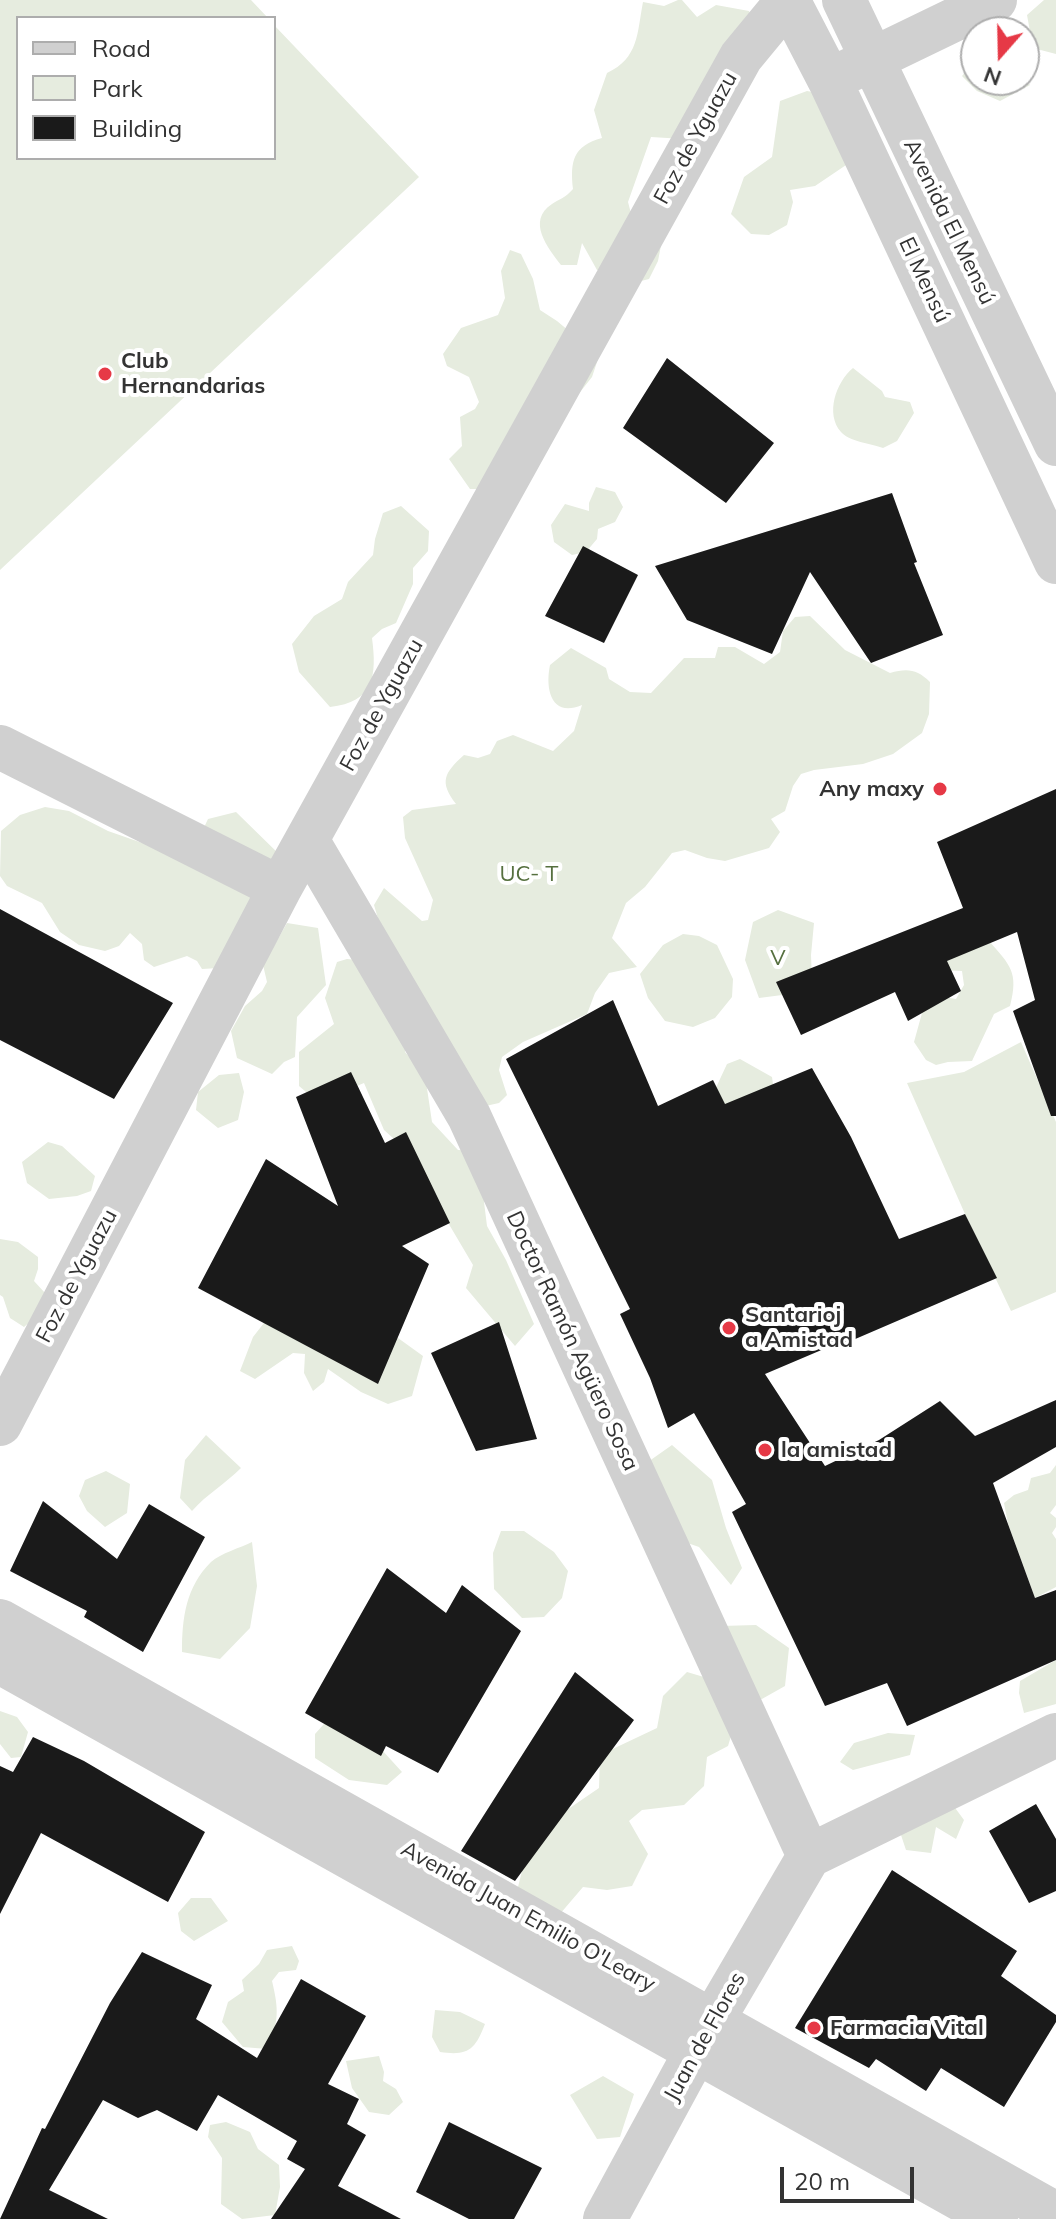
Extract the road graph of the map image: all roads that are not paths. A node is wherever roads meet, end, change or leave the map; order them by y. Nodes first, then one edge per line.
1 (788, 0) edge
2 (844, 0) edge
3 (995, 0) edge
4 (871, 60) junction
5 (830, 81) junction
6 (1056, 444) edge
7 (1056, 562) edge
8 (0, 747) edge
9 (307, 840) junction
10 (280, 888) junction
11 (0, 1424) edge
12 (0, 1621) edge
13 (0, 1662) edge
14 (1056, 1735) edge
15 (809, 1856) junction
16 (705, 2035) junction
17 (1056, 2214) edge
18 (605, 2219) edge
19 (996, 2219) edge

1 - 5 street, El Mensú
1 - 9 street, Foz de Yguazu
2 - 4 street, Avenida El Mensú
3 - 4 street
4 - 5 street
4 - 6 street, Avenida El Mensú
5 - 7 street, El Mensú
8 - 10 street
9 - 10 street, Foz de Yguazu
9 - 15 street, Doctor Ramón Agüero Sosa
10 - 11 street, Foz de Yguazu
12 - 16 street, Avenida Juan Emilio O'Leary
13 - 16 street, Avenida Juan Emilio O'Leary
14 - 15 street
15 - 16 street, Juan de Flores
16 - 17 street, Avenida Juan Emilio O'Leary
16 - 18 street, Juan de Flores
16 - 19 street, Avenida Juan Emilio O'Leary

